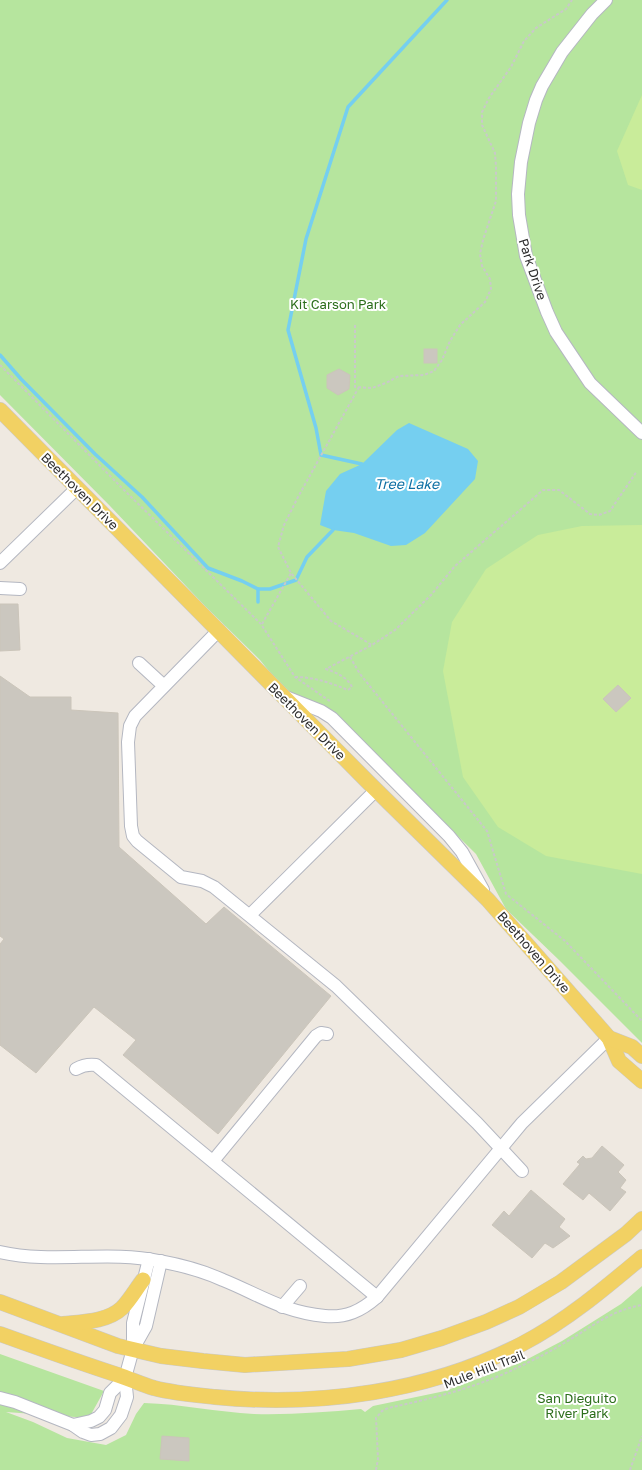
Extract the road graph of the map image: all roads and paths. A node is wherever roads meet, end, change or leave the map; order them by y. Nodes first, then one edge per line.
1 (572, 0) edge
2 (606, 0) edge
3 (355, 324) dead end
4 (0, 365) edge
5 (359, 388) junction
6 (0, 410) edge
7 (642, 434) edge
8 (637, 471) dead end
9 (77, 488) junction
10 (0, 563) edge
11 (291, 573) junction
12 (0, 588) edge
13 (20, 589) dead end
14 (261, 624) junction
15 (218, 630) junction
16 (372, 646) junction
17 (350, 657) junction
18 (140, 663) dead end
19 (164, 686) junction
20 (282, 696) junction
21 (376, 790) junction
22 (488, 900) junction
23 (250, 915) junction
24 (642, 1021) edge
25 (327, 1034) dead end
26 (609, 1038) junction
27 (642, 1056) edge
28 (619, 1061) junction
29 (76, 1070) dead end
30 (642, 1081) edge
31 (642, 1091) edge
32 (502, 1148) junction
33 (213, 1161) junction
34 (522, 1171) dead end
35 (641, 1219) edge
36 (0, 1252) edge
37 (642, 1257) edge
38 (149, 1259) junction
39 (161, 1261) junction
40 (143, 1280) junction
41 (300, 1286) dead end
42 (377, 1297) junction
43 (0, 1302) edge
44 (642, 1305) edge
45 (282, 1307) junction
46 (60, 1324) junction
47 (0, 1334) edge
48 (133, 1350) junction
49 (125, 1378) junction
50 (0, 1398) edge
51 (73, 1425) junction
52 (642, 1436) edge
53 (376, 1470) edge
54 (630, 1470) edge

1 - 5 path
2 - 7 street, Park Drive
3 - 5 path
4 - 14 path
5 - 11 path
6 - 9 main road, Beethoven Drive
8 - 16 path
9 - 10 street
9 - 15 main road, Beethoven Drive
11 - 14 path
11 - 16 path
12 - 13 street
14 - 17 path
15 - 19 street
15 - 20 main road, Beethoven Drive
16 - 17 path
17 - 24 path
18 - 19 street
19 - 23 street
20 - 21 main road, Beethoven Drive
20 - 22 street
21 - 22 main road, Beethoven Drive
21 - 23 street
22 - 26 main road, Beethoven Drive
23 - 32 street
25 - 33 street
26 - 27 main road, Beethoven Drive
26 - 28 main road, Beethoven Drive
26 - 32 street
28 - 30 main road, Beethoven Drive
28 - 31 main road
29 - 33 street
32 - 34 street
32 - 42 street
33 - 42 street
35 - 48 main road
36 - 38 street
37 - 49 main road
38 - 39 street
38 - 40 street
39 - 45 street
39 - 48 street
40 - 46 main road
40 - 48 street
41 - 45 street
42 - 45 street
43 - 46 main road
44 - 53 path, Mule Hill Trail
46 - 48 main road
47 - 49 main road
48 - 49 street
49 - 51 street
49 - 51 street
50 - 51 street
52 - 54 path

